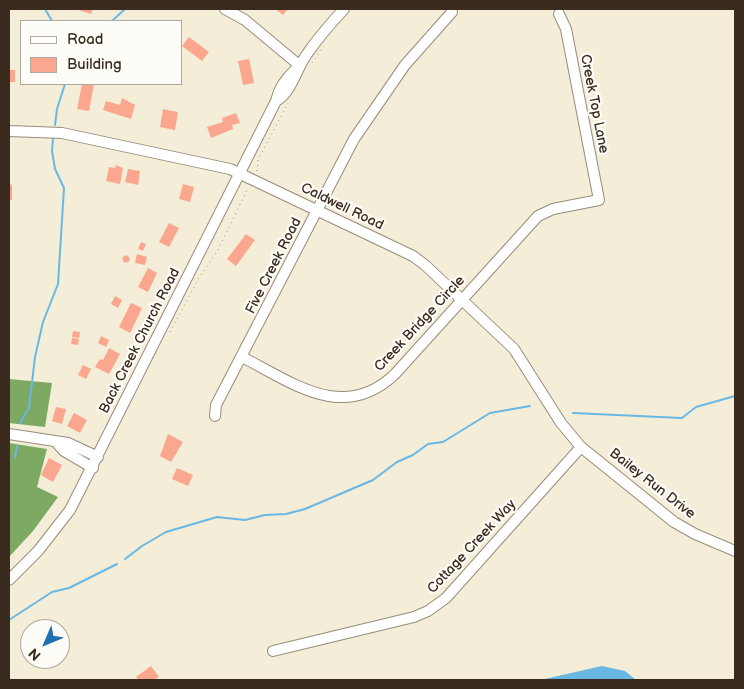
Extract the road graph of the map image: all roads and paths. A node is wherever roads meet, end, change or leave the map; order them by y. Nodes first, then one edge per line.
1 (225, 9) edge
2 (344, 9) edge
3 (452, 12) dead end
4 (559, 14) dead end
5 (325, 45) dead end
6 (310, 66) dead end
7 (298, 67) junction
8 (289, 101) dead end
9 (9, 131) edge
10 (240, 172) junction
11 (255, 175) dead end
12 (249, 187) dead end
13 (241, 193) dead end
14 (245, 195) junction
15 (598, 200) joint
16 (318, 210) junction
17 (199, 278) dead end
18 (462, 300) junction
19 (242, 357) junction
20 (215, 416) dead end
21 (9, 434) edge
22 (55, 442) junction
23 (581, 447) junction
24 (98, 456) junction
25 (93, 468) junction
26 (735, 551) edge
27 (9, 580) edge
28 (272, 651) dead end

1 - 7 street
2 - 7 street, Back Creek Church Road
3 - 16 street, Five Creek Road
4 - 15 street, Creek Top Lane
5 - 6 path
7 - 10 street, Back Creek Church Road
8 - 11 path
9 - 10 street, Caldwell Road
10 - 16 street, Caldwell Road
10 - 24 street, Back Creek Church Road
12 - 14 path
13 - 14 path
14 - 17 path
15 - 18 street, Creek Bridge Circle
16 - 18 street, Caldwell Road
16 - 19 street, Five Creek Road
18 - 19 street, Creek Bridge Circle
18 - 23 street, Caldwell Road
19 - 20 street, Five Creek Road
21 - 22 street
22 - 24 street
22 - 25 street
23 - 26 street, Bailey Run Drive
23 - 28 street, Cottage Creek Way
24 - 25 street, Back Creek Church Road
25 - 27 street, Back Creek Church Road

